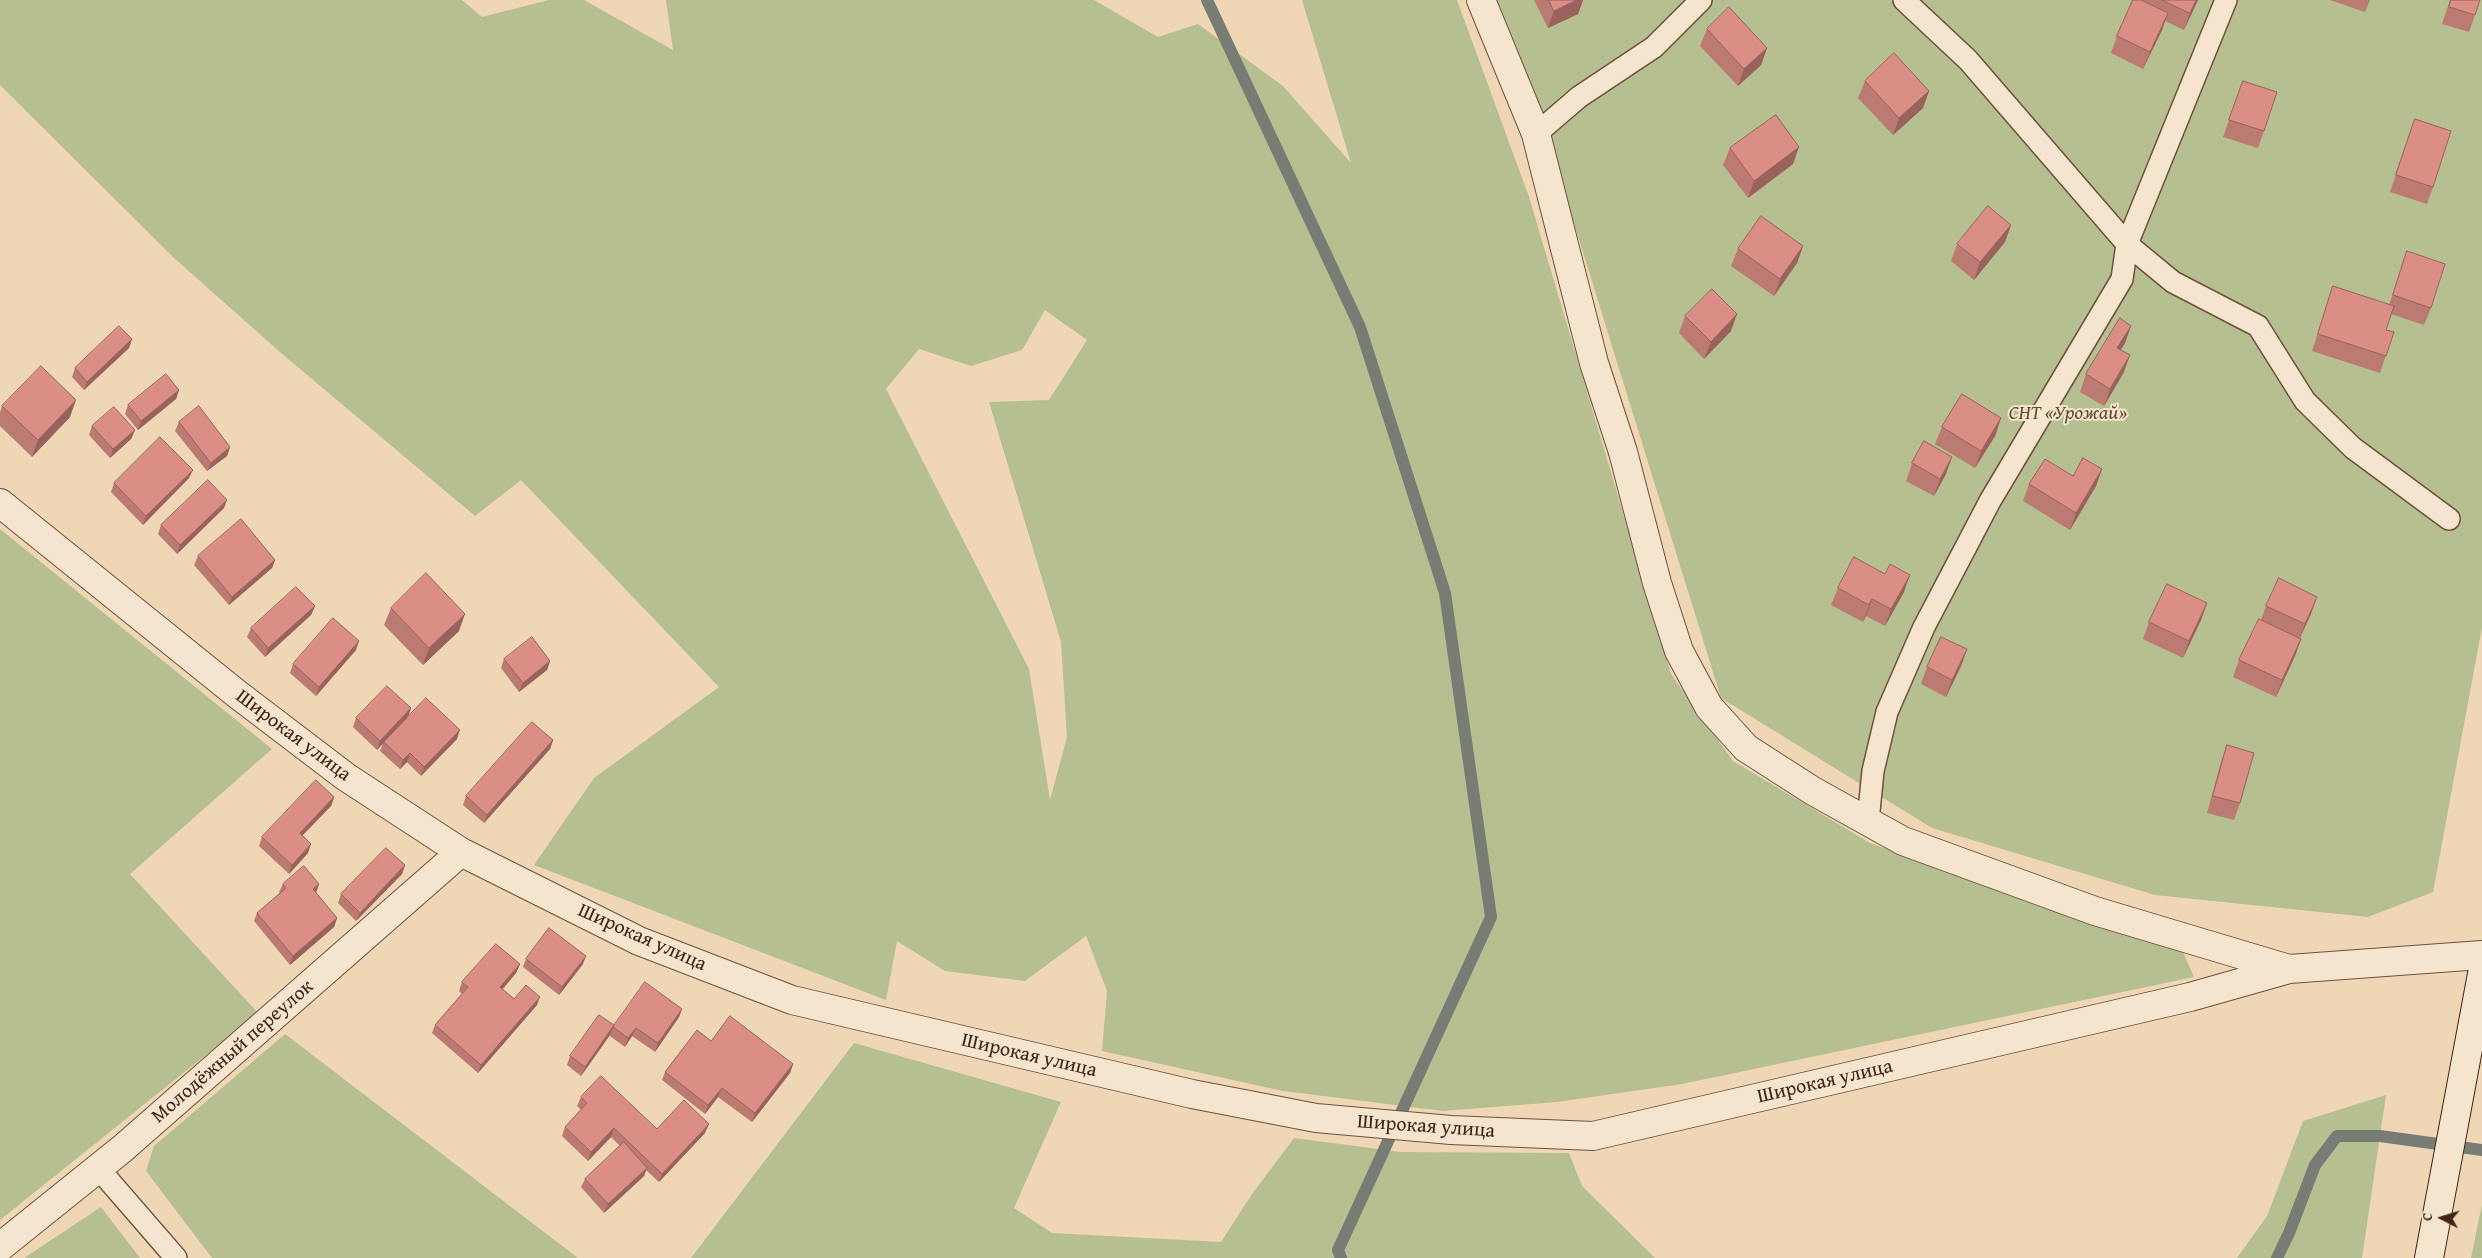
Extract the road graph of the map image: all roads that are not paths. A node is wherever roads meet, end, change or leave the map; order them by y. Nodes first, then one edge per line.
1 (1481, 0) edge
2 (1701, 0) edge
3 (1904, 0) edge
4 (2226, 0) edge
5 (1536, 134) junction
6 (2127, 244) junction
7 (0, 503) edge
8 (2449, 520) dead end
9 (1868, 821) junction
10 (461, 852) junction
11 (2482, 955) edge
12 (2289, 969) junction
13 (2482, 974) edge
14 (98, 1168) junction
15 (0, 1247) edge
16 (176, 1258) edge
17 (2429, 1258) edge

1 - 5 street
2 - 5 lane
3 - 6 lane
4 - 6 lane
5 - 9 street
6 - 8 lane
6 - 9 lane
7 - 10 street, Широкая улица
9 - 12 street
10 - 12 street, Широкая улица
10 - 14 street, Молодёжный переулок
11 - 12 street
13 - 17 street
14 - 15 street, Молодёжный переулок
14 - 16 lane

